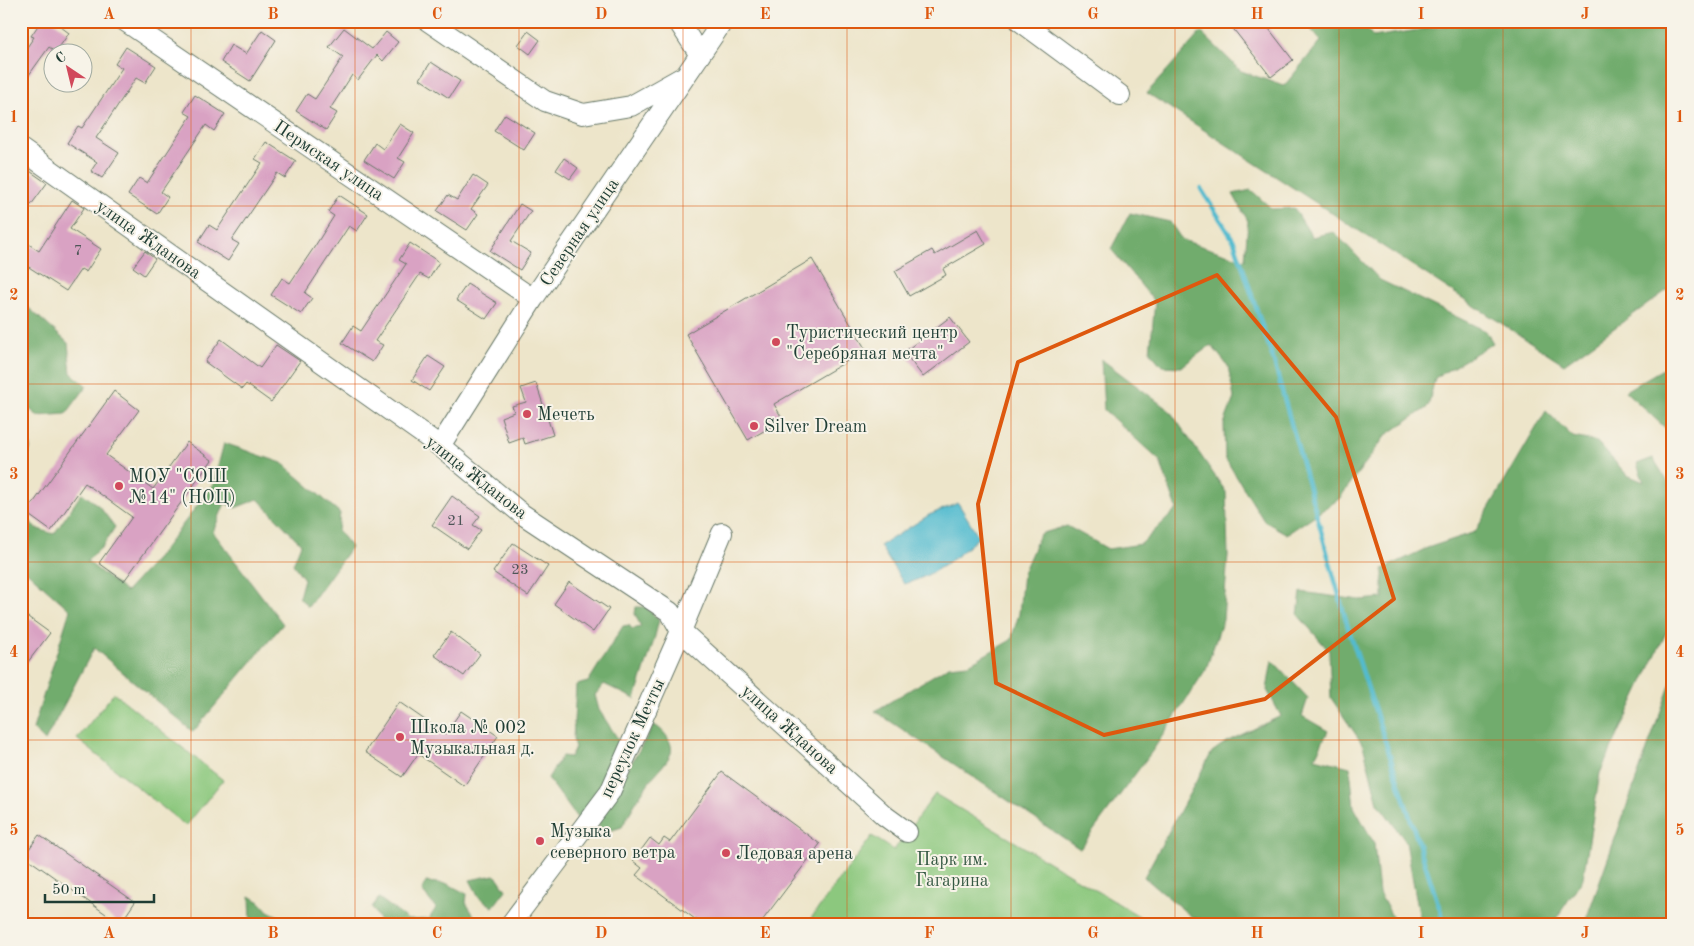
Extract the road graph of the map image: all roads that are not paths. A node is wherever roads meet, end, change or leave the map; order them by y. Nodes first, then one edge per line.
1 (125, 21) edge
2 (428, 21) edge
3 (678, 21) edge
4 (724, 21) edge
5 (1020, 21) edge
6 (700, 55) junction
7 (686, 75) junction
8 (1120, 94) dead end
9 (21, 148) edge
10 (532, 299) junction
11 (440, 446) junction
12 (722, 533) dead end
13 (681, 631) junction
14 (907, 832) dead end
15 (510, 925) edge

1 - 10 street, Пермская улица
2 - 7 street
3 - 6 street
4 - 6 street, Северная улица
5 - 8 street
6 - 7 street, Северная улица
7 - 10 street, Северная улица
9 - 11 street, улица Жданова
10 - 11 street, Северная улица
11 - 13 street, улица Жданова
12 - 13 street, переулок Мечты
13 - 14 street, улица Жданова
13 - 15 street, переулок Мечты

